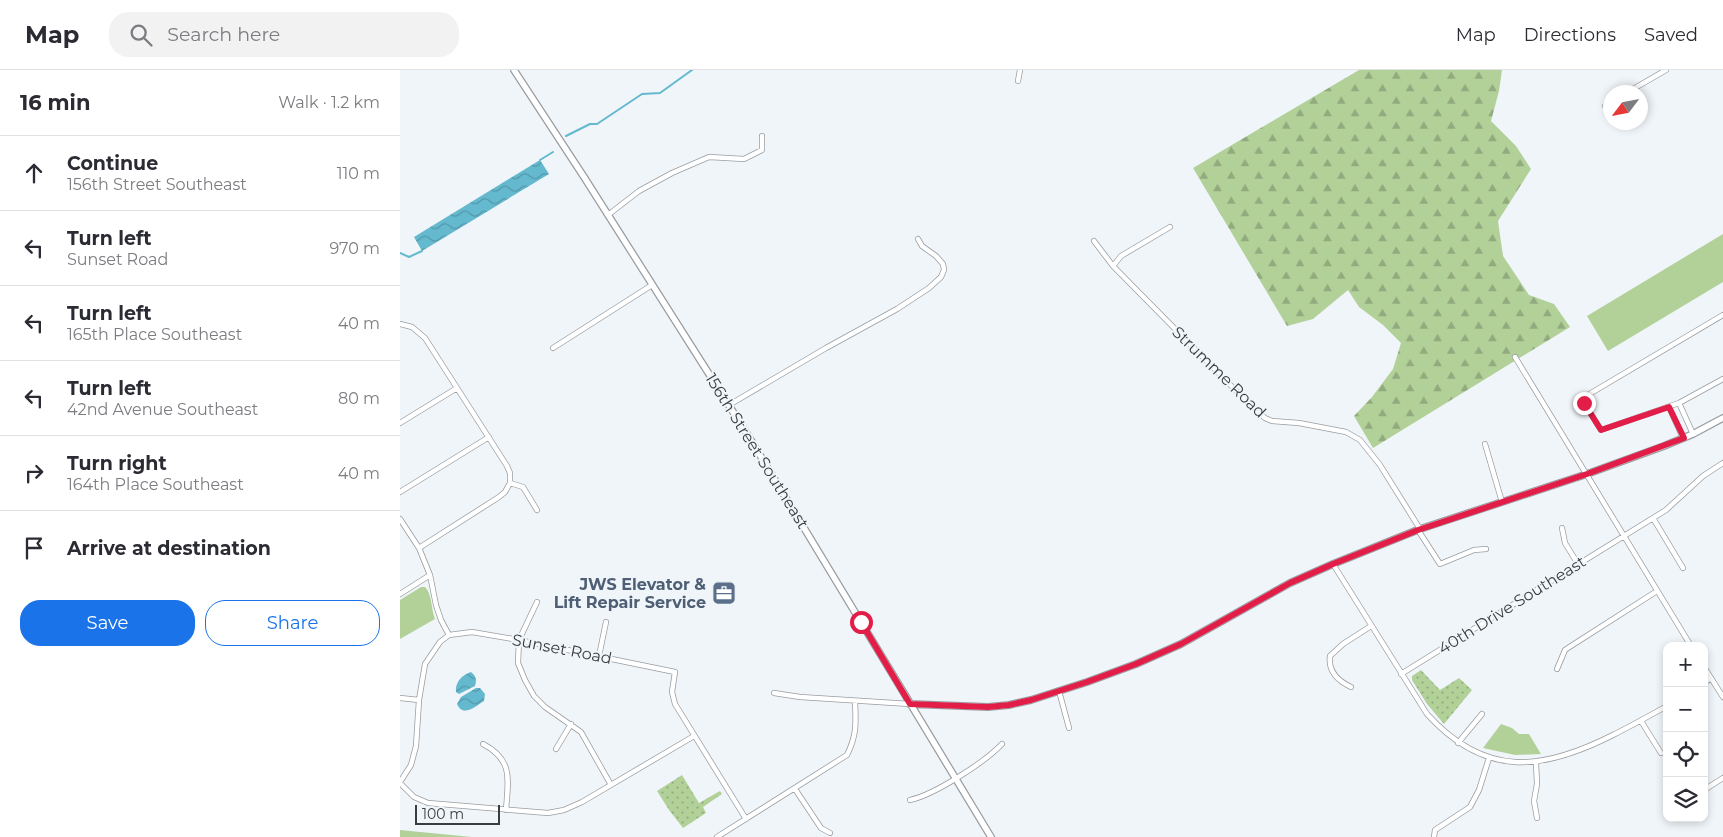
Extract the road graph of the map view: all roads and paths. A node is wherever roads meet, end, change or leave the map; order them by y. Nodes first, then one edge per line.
1 (514, 70) edge
2 (1020, 70) edge
3 (1666, 70) edge
4 (1018, 81) dead end
5 (1640, 85) edge
6 (762, 136) dead end
7 (608, 215) junction
8 (1170, 227) dead end
9 (918, 238) dead end
10 (1094, 242) dead end
11 (1112, 266) junction
12 (652, 285) junction
13 (1723, 315) edge
14 (400, 324) edge
15 (553, 348) dead end
16 (1515, 357) dead end
17 (1723, 379) edge
18 (457, 388) junction
19 (1679, 403) junction
20 (729, 405) junction
21 (1669, 407) junction
22 (1723, 418) edge
23 (400, 423) edge
24 (1693, 434) junction
25 (489, 437) junction
26 (1684, 438) junction
27 (1485, 444) dead end
28 (1723, 463) edge
29 (1587, 474) junction
30 (510, 483) junction
31 (400, 492) edge
32 (1502, 502) junction
33 (538, 510) dead end
34 (1652, 518) junction
35 (400, 519) edge
36 (1562, 528) dead end
37 (1419, 529) junction
38 (1624, 536) junction
39 (419, 548) junction
40 (1486, 549) dead end
41 (1333, 564) junction
42 (1578, 564) junction
43 (1683, 568) dead end
44 (430, 575) junction
45 (1657, 591) junction
46 (400, 594) edge
47 (537, 602) dead end
48 (606, 622) dead end
49 (1371, 626) junction
50 (449, 635) junction
51 (519, 640) junction
52 (1689, 642) edge
53 (599, 656) junction
54 (1557, 669) dead end
55 (1708, 673) edge
56 (1401, 674) junction
57 (1711, 678) junction
58 (1708, 680) edge
59 (1351, 687) dead end
60 (1059, 691) junction
61 (774, 693) dead end
62 (1723, 697) edge
63 (400, 698) edge
64 (419, 700) junction
65 (855, 701) junction
66 (910, 704) junction
67 (1663, 708) edge
68 (1482, 714) dead end
69 (1640, 721) junction
70 (572, 724) junction
71 (1069, 728) dead end
72 (694, 736) junction
73 (1458, 743) junction
74 (484, 744) dead end
75 (1002, 744) dead end
76 (556, 749) dead end
77 (1661, 753) dead end
78 (1489, 758) junction
79 (1536, 763) junction
80 (956, 778) junction
81 (1723, 778) edge
82 (400, 782) edge
83 (611, 785) junction
84 (1708, 787) edge
85 (796, 789) junction
86 (910, 800) dead end
87 (506, 810) junction
88 (1537, 818) dead end
89 (746, 819) junction
90 (830, 833) dead end
91 (717, 837) edge
92 (991, 837) edge
93 (1434, 837) edge

1 - 7 street, 156th Street Southeast
2 - 4 street
3 - 5 street
6 - 7 street
7 - 12 street, 156th Street Southeast
8 - 11 street
9 - 20 street
10 - 11 street, Strumme Road
11 - 37 street, Strumme Road
12 - 15 street
12 - 20 street, 156th Street Southeast
13 - 21 street
14 - 18 street
16 - 29 street
17 - 19 street
18 - 23 street
18 - 25 street
19 - 21 street
19 - 24 street
20 - 66 street, 156th Street Southeast
21 - 26 street
22 - 24 street
24 - 26 street
25 - 30 street
25 - 31 street
26 - 29 street
27 - 32 street
28 - 34 street, 40th Drive Southeast
29 - 32 street
29 - 38 street
30 - 33 street
30 - 39 street
32 - 37 street
34 - 38 street, 40th Drive Southeast
34 - 43 street
35 - 39 street
36 - 42 street
37 - 40 street, Strumme Road
37 - 41 street
38 - 42 street, 40th Drive Southeast
38 - 45 street
39 - 44 street
41 - 49 street
41 - 60 street
42 - 56 street, 40th Drive Southeast
44 - 46 street
44 - 50 street
45 - 52 street
45 - 54 street
47 - 51 street
48 - 53 street
49 - 56 street
49 - 59 street
50 - 51 street, Sunset Road
50 - 64 street
51 - 53 street, Sunset Road
51 - 70 street
53 - 72 street, Sunset Road
55 - 57 street
56 - 73 street
57 - 58 street
57 - 62 street
60 - 66 street
60 - 71 street
61 - 65 street
63 - 64 street
64 - 82 street
65 - 66 street
65 - 85 street
66 - 80 street, 156th Street Southeast
67 - 69 street
68 - 73 street
69 - 77 street
69 - 79 street
70 - 76 street
70 - 83 street
72 - 83 street
72 - 89 street
73 - 78 street
74 - 87 street
75 - 80 street
78 - 79 street
78 - 93 street
79 - 88 street
80 - 86 street
80 - 92 street, 156th Street Southeast
81 - 84 street
82 - 87 street
83 - 87 street
85 - 89 street
85 - 90 street
89 - 91 street

